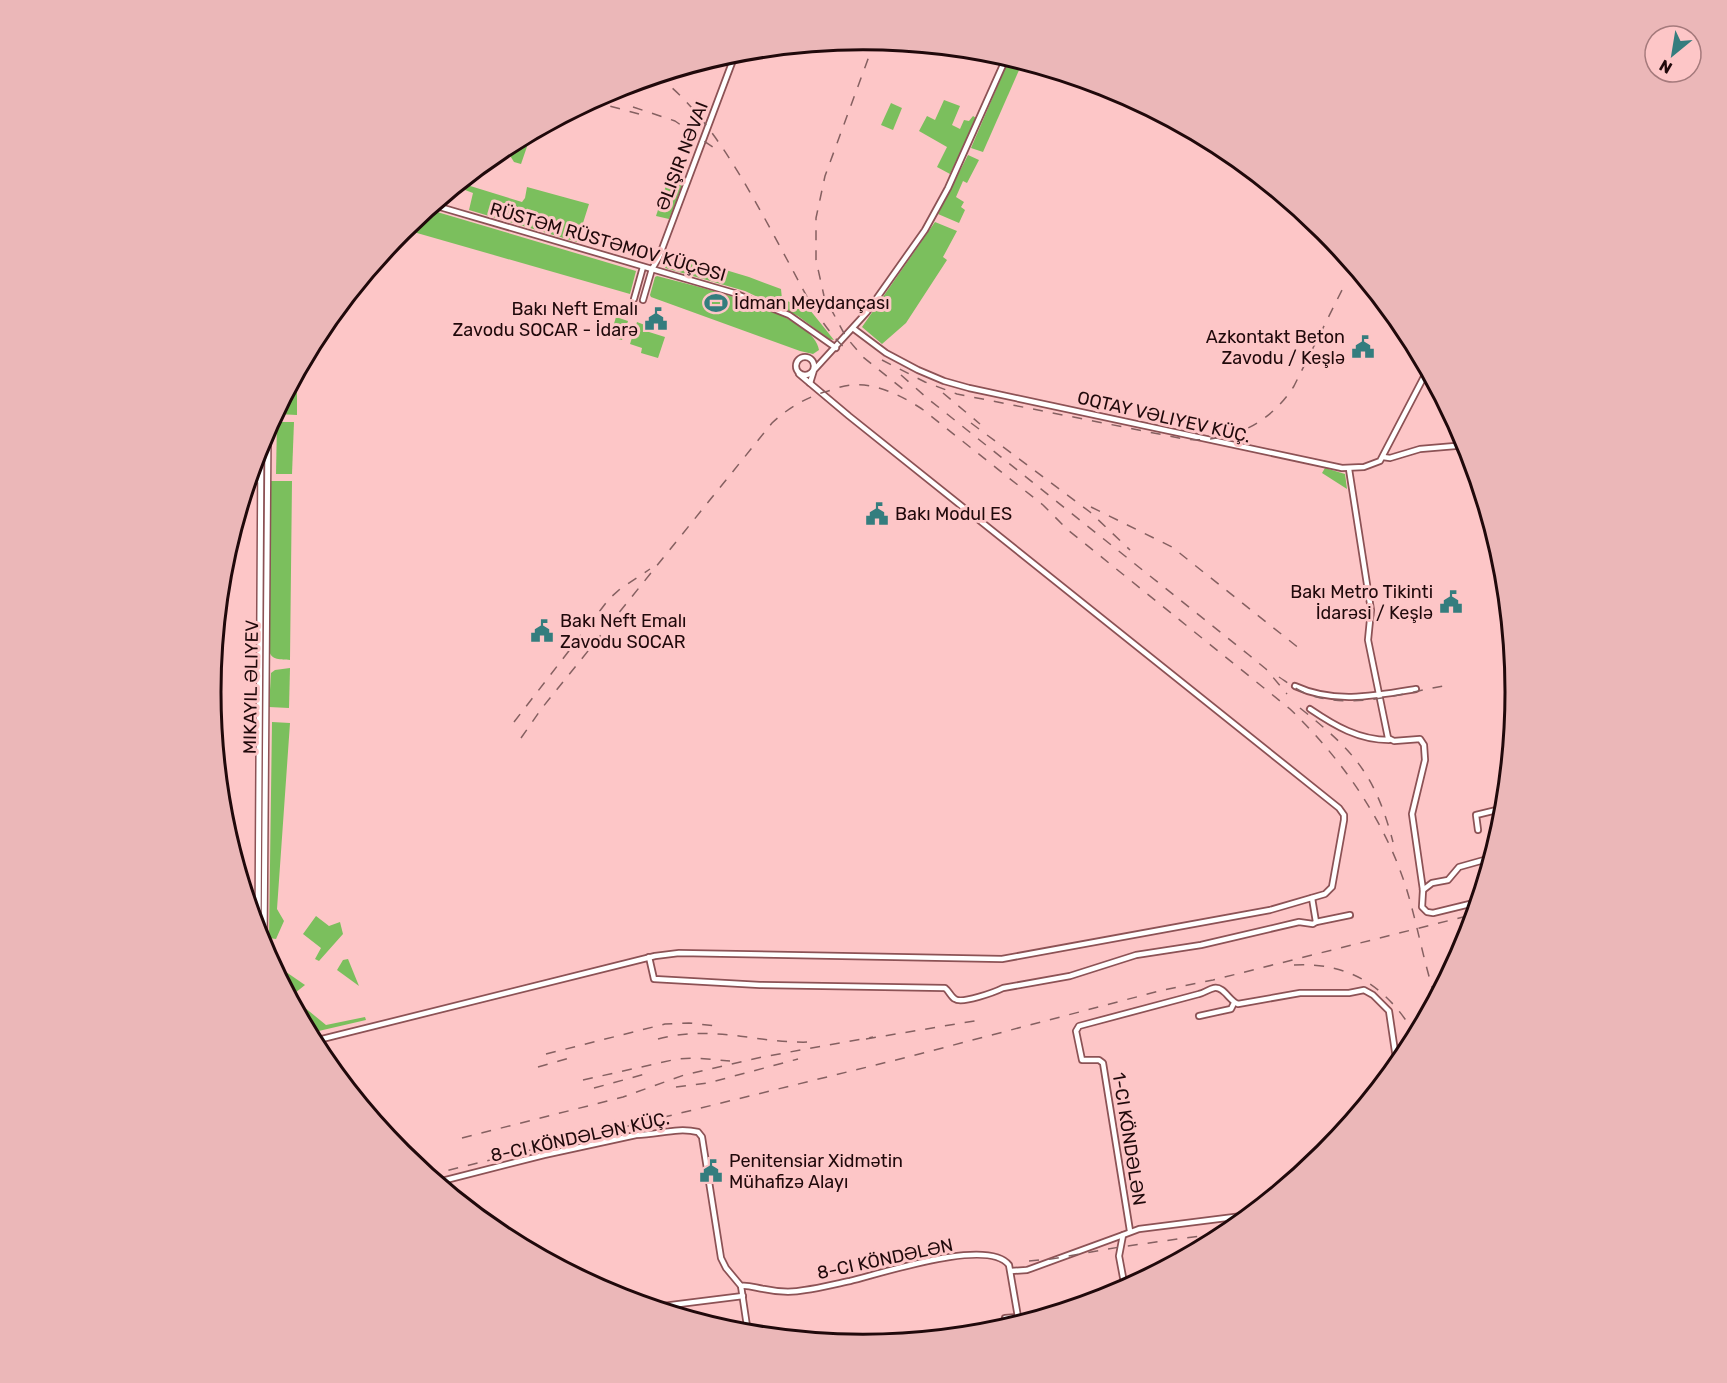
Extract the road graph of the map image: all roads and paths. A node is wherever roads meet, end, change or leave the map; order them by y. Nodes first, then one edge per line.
1 (732, 63) edge
2 (1003, 65) edge
3 (441, 208) edge
4 (643, 267) junction
5 (652, 269) junction
6 (634, 299) dead end
7 (643, 300) dead end
8 (854, 329) junction
9 (836, 348) junction
10 (814, 370) junction
11 (799, 374) junction
12 (1423, 379) edge
13 (810, 383) junction
14 (1457, 446) edge
15 (268, 452) edge
16 (1383, 457) junction
17 (1349, 469) junction
18 (260, 473) edge
19 (260, 480) joint
20 (1295, 686) dead end
21 (1416, 689) dead end
22 (1380, 695) junction
23 (1310, 709) dead end
24 (1389, 740) junction
25 (1494, 810) edge
26 (1478, 830) dead end
27 (1483, 860) edge
28 (1423, 890) junction
29 (1312, 898) junction
30 (258, 904) edge
31 (1469, 904) edge
32 (1350, 915) dead end
33 (264, 921) edge
34 (1316, 922) junction
35 (649, 957) junction
36 (1234, 1003) junction
37 (1200, 1016) dead end
38 (324, 1038) edge
39 (1395, 1051) edge
40 (447, 1180) edge
41 (1230, 1218) edge
42 (1130, 1231) junction
43 (1123, 1235) junction
44 (1011, 1271) junction
45 (1123, 1278) edge
46 (741, 1286) junction
47 (743, 1296) junction
48 (674, 1305) edge
49 (1017, 1315) edge
50 (747, 1322) edge

1 - 5 street, ƏLIŞIR NƏVAI
2 - 8 street
3 - 4 street, RÜSTƏM RÜSTƏMOV KÜÇƏSI
4 - 5 street, RÜSTƏM RÜSTƏMOV KÜÇƏSI
4 - 6 street
5 - 7 street, ƏLIŞIR NƏVAI
5 - 9 street, RÜSTƏM RÜSTƏMOV KÜÇƏSI
8 - 9 street
8 - 17 street, OQTAY VƏLIYEV KÜÇ.
9 - 10 street
10 - 11 street
10 - 11 street
10 - 13 street
11 - 13 street
12 - 16 street
13 - 29 street
14 - 16 street, OQTAY VƏLIYEV KÜÇ.
15 - 33 main road
16 - 17 street, OQTAY VƏLIYEV KÜÇ.
17 - 22 street
18 - 19 main road
19 - 30 main road
20 - 22 street
21 - 22 street
22 - 24 street
23 - 24 street
24 - 28 street
25 - 26 street
27 - 28 street
28 - 31 street
29 - 34 street
29 - 35 street
32 - 34 street
34 - 35 street
35 - 38 street
36 - 37 street
36 - 39 street
36 - 42 street, 1-CI KÖNDƏLƏN
40 - 46 street, 8-CI KÖNDƏLƏN KÜÇ.
41 - 42 street
42 - 43 street
43 - 44 street
43 - 45 street
44 - 46 street, 8-CI KÖNDƏLƏN
44 - 49 street
46 - 47 street, 8-CI KÖNDƏLƏN KÜÇ.
47 - 48 street
47 - 50 street, 8-CI KÖNDƏLƏN KÜÇ.

